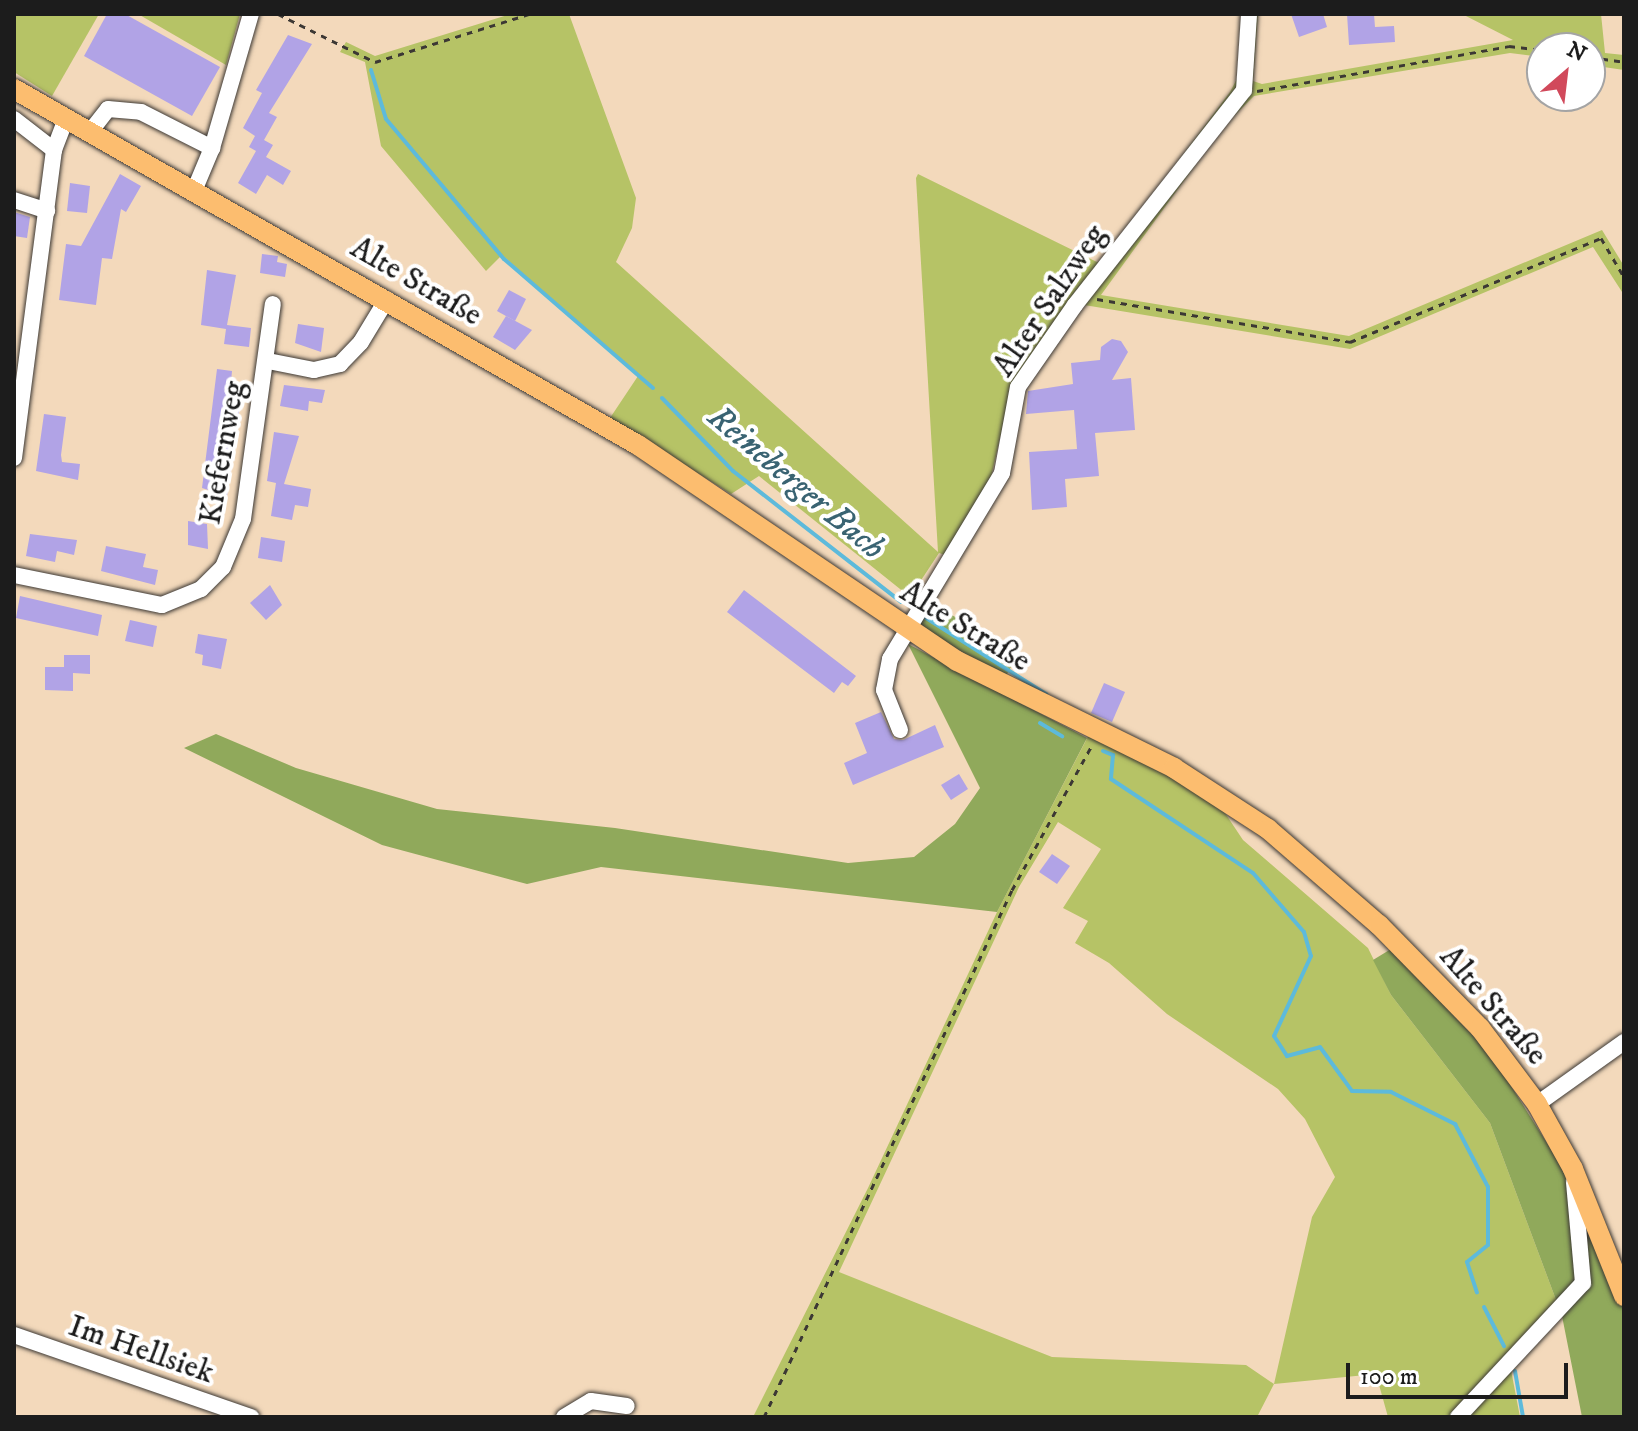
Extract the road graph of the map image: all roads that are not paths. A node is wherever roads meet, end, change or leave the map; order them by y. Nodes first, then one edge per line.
1 (251, 14) edge
2 (1249, 14) edge
3 (14, 91) edge
4 (14, 119) edge
5 (66, 119) junction
6 (90, 132) junction
7 (212, 148) junction
8 (54, 150) junction
9 (194, 191) junction
10 (14, 200) edge
11 (47, 211) junction
12 (387, 299) junction
13 (273, 304) dead end
14 (268, 361) junction
15 (14, 458) edge
16 (14, 575) edge
17 (904, 629) junction
18 (900, 730) dead end
19 (1624, 1042) edge
20 (1537, 1104) junction
21 (1573, 1169) junction
22 (1624, 1296) edge
23 (14, 1335) edge
24 (627, 1406) dead end
25 (251, 1417) edge
26 (564, 1417) edge
27 (1458, 1417) edge

1 - 7 street
2 - 17 street, Alter Salzweg
3 - 5 main road, Alte Straße
4 - 8 street
5 - 6 main road, Alte Straße
5 - 8 street
6 - 7 street
6 - 9 main road, Alte Straße
7 - 9 street
8 - 11 street
9 - 12 main road, Alte Straße
10 - 11 street
11 - 15 street
12 - 14 street, Kiefernweg
12 - 17 main road, Alte Straße
13 - 14 street, Kiefernweg
14 - 16 street, Kiefernweg
17 - 18 street, Alter Salzweg
17 - 20 main road, Alte Straße
19 - 20 street
20 - 21 main road, Alte Straße
21 - 22 main road, Alte Straße
21 - 27 street, Alte Straße
23 - 25 street, Im Hellsiek
24 - 26 street

